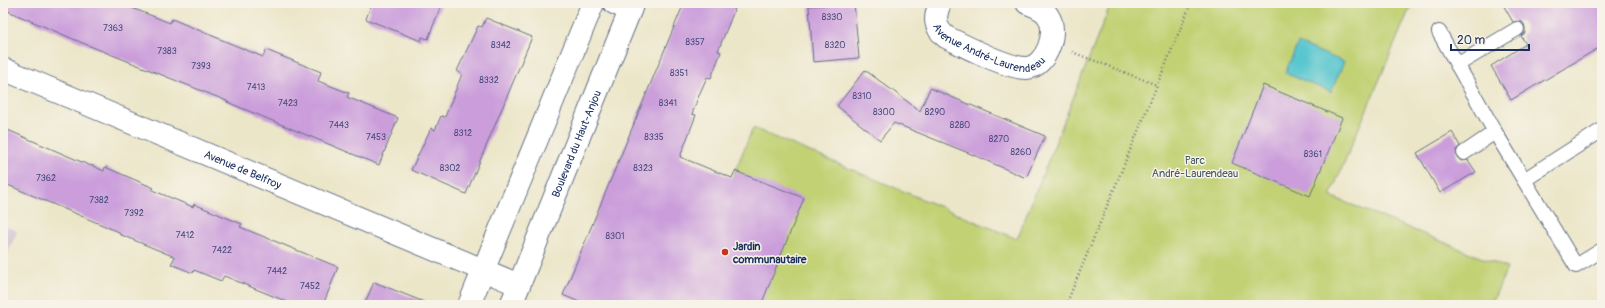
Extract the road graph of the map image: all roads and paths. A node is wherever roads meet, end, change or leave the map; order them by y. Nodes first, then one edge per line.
1 (593, 3) edge
2 (940, 3) edge
3 (1028, 3) edge
4 (1191, 3) edge
5 (626, 5) edge
6 (1517, 29) dead end
7 (1439, 32) dead end
8 (1050, 43) junction
9 (1457, 65) junction
10 (3, 69) edge
11 (1157, 85) junction
12 (1602, 130) edge
13 (1495, 132) junction
14 (1464, 153) dead end
15 (1524, 180) junction
16 (1602, 250) edge
17 (484, 269) junction
18 (519, 285) junction
19 (470, 305) edge
20 (511, 305) edge
21 (1066, 305) edge

1 - 17 street
2 - 8 street, Avenue André-Laurendeau
3 - 8 street, Avenue André-Laurendeau
4 - 11 path
5 - 18 street, Boulevard du Haut-Anjou
6 - 9 lane
7 - 9 lane
8 - 11 path
9 - 13 lane
10 - 17 street, Avenue de Belfroy
11 - 21 path
12 - 15 lane
13 - 14 lane
13 - 15 lane
15 - 16 lane
17 - 18 street
17 - 19 street
18 - 20 street, Boulevard du Haut-Anjou

